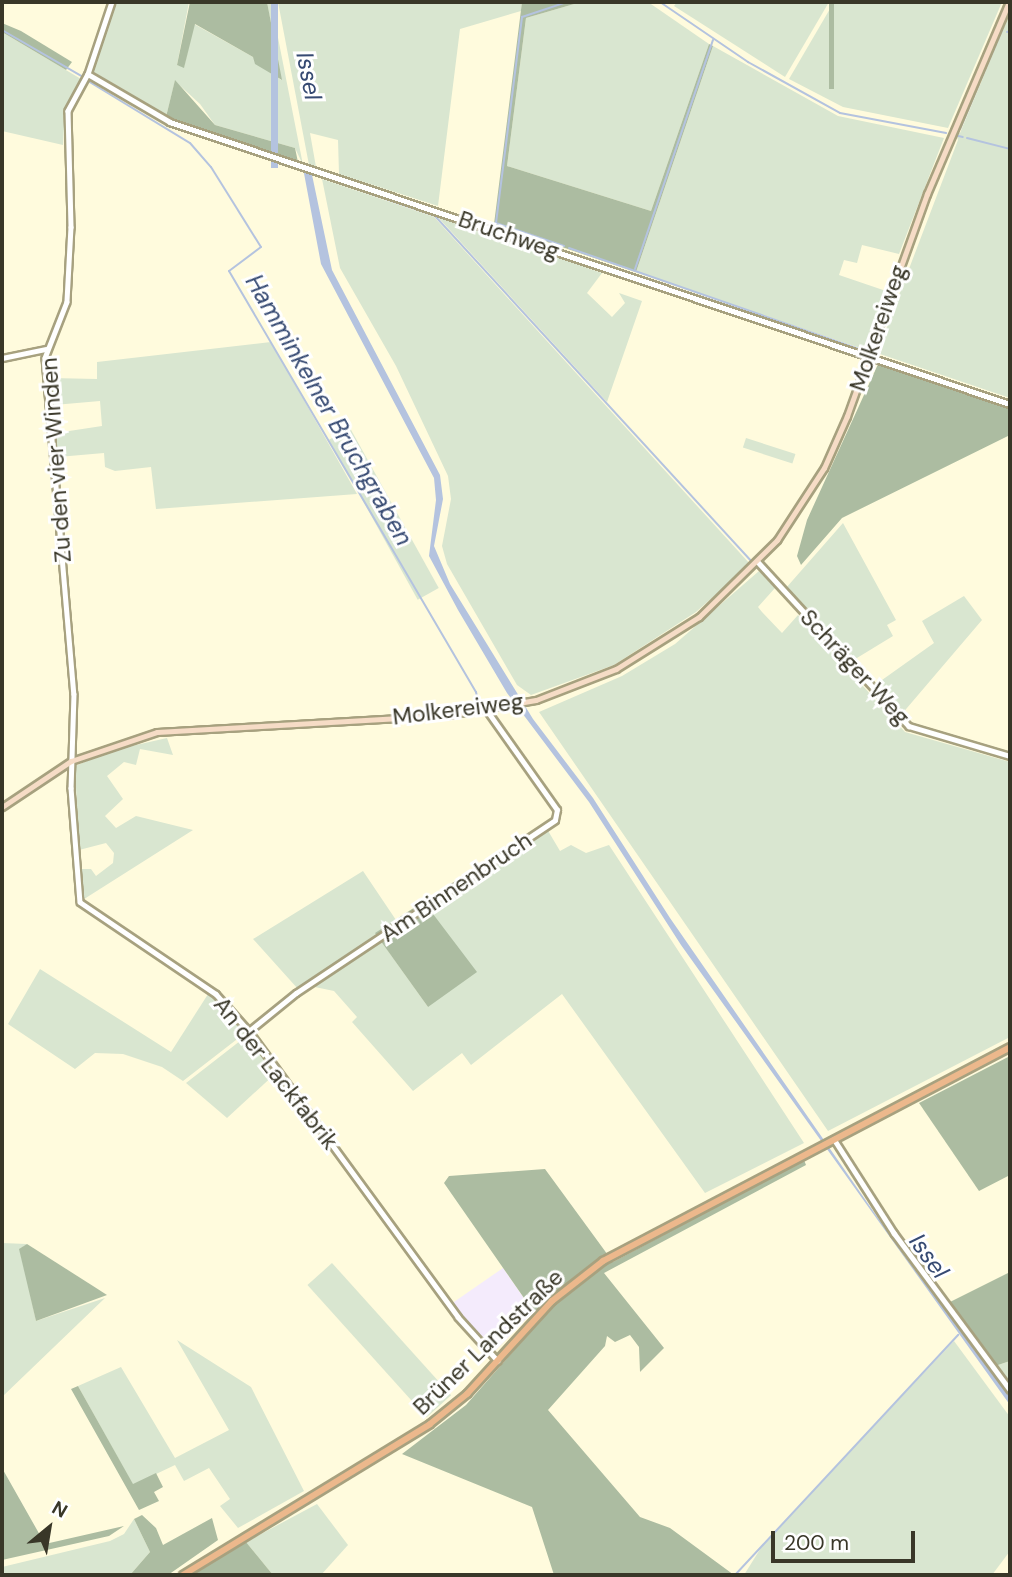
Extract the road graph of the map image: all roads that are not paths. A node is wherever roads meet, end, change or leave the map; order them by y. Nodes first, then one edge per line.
1 (112, 2) edge
2 (1009, 2) edge
3 (88, 74) junction
4 (46, 349) junction
5 (868, 356) junction
6 (2, 358) edge
7 (1010, 404) edge
8 (758, 562) junction
9 (487, 711) junction
10 (1010, 756) edge
11 (71, 761) junction
12 (2, 807) edge
13 (249, 1031) junction
14 (1010, 1048) edge
15 (832, 1140) junction
16 (498, 1361) junction
17 (1010, 1390) edge
18 (183, 1575) edge

1 - 3 street
2 - 5 main road, Molkereiweg
3 - 4 street, Zu den vier Winden
3 - 5 street, Bruchweg
4 - 6 street
4 - 11 street, Zu den vier Winden
5 - 7 street, Bruchweg
5 - 8 main road, Molkereiweg
8 - 9 main road, Molkereiweg
8 - 10 street, Schräger Weg
9 - 11 main road, Molkereiweg
9 - 13 street, Am Binnenbruch
11 - 12 main road, Molkereiweg
11 - 13 street, An der Lackfabrik
13 - 16 street, An der Lackfabrik
14 - 15 main road, Brüner Landstraße
15 - 16 main road, Brüner Landstraße
15 - 17 street
16 - 18 main road, Brüner Landstraße

